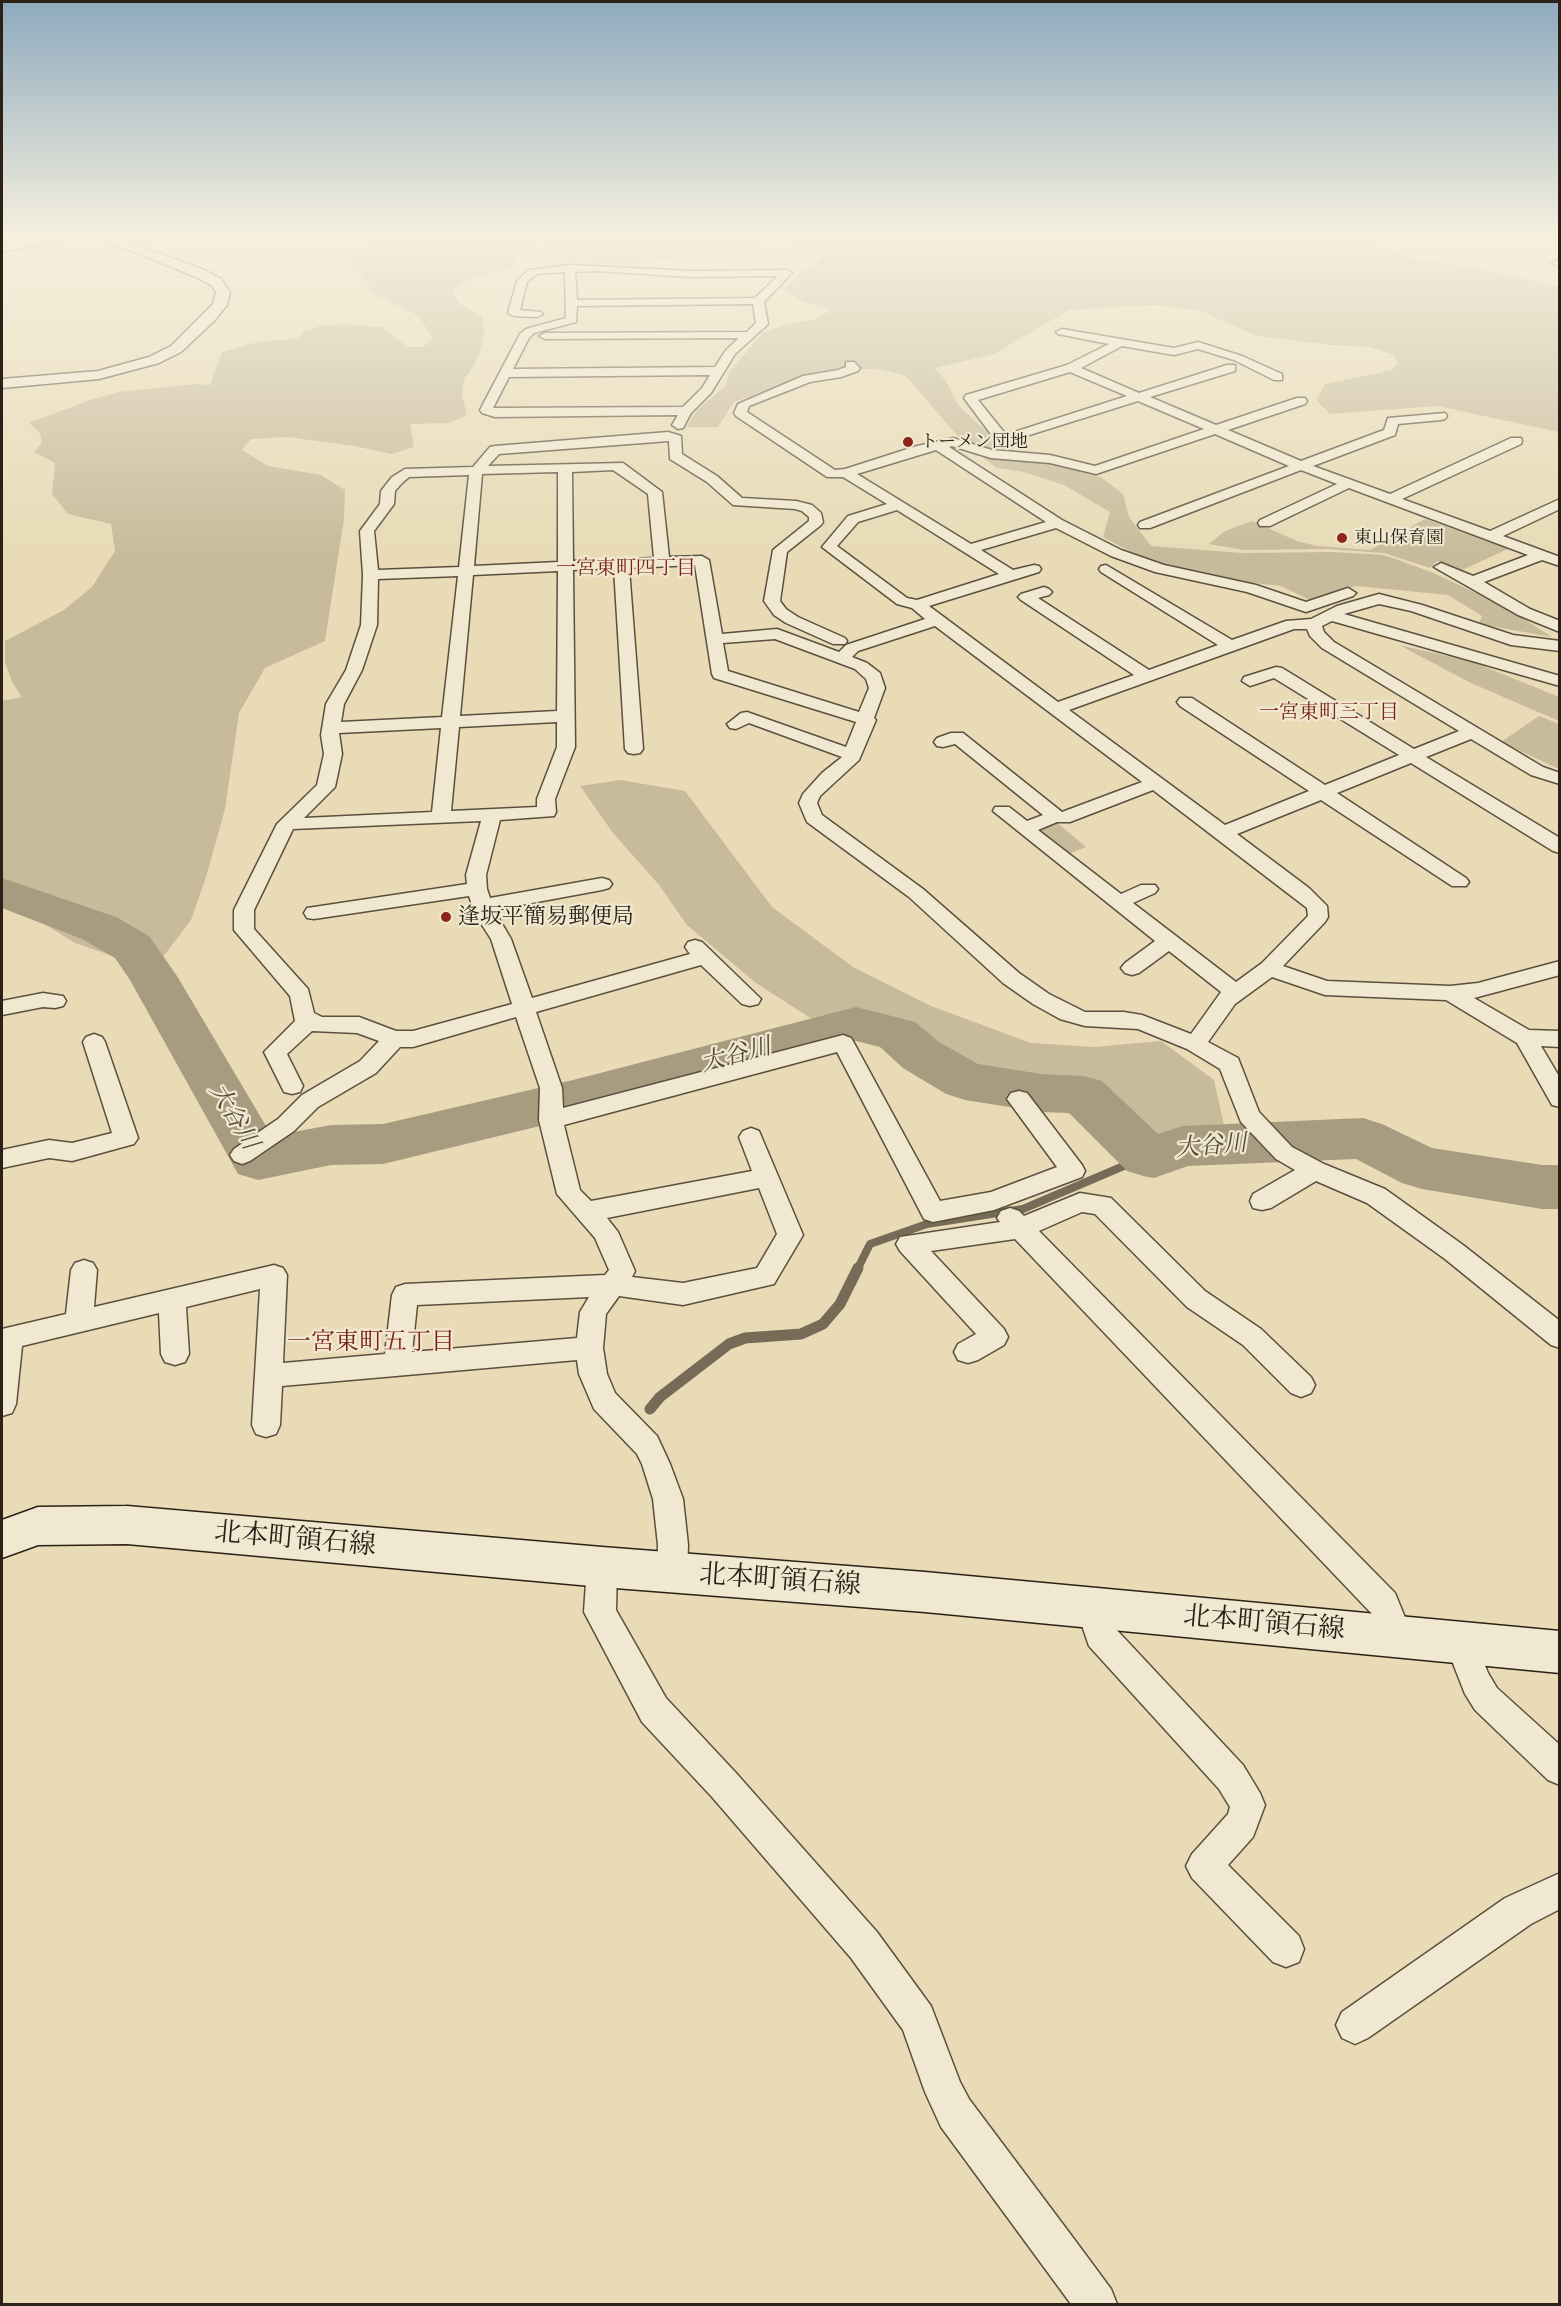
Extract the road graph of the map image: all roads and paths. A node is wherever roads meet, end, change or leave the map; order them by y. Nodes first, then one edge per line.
1 (182, 343) edge
2 (520, 343) edge
3 (741, 343) edge
4 (1112, 343) edge
5 (1118, 344) junction
6 (849, 364) dead end
7 (1071, 368) junction
8 (1231, 368) dead end
9 (717, 371) junction
10 (504, 373) junction
11 (1278, 377) dead end
12 (2, 384) edge
13 (1139, 396) junction
14 (1301, 401) dead end
15 (686, 411) junction
16 (1441, 416) dead end
17 (1216, 429) junction
18 (669, 436) junction
19 (1516, 441) dead end
20 (938, 445) junction
21 (1299, 465) junction
22 (565, 467) junction
23 (476, 471) junction
24 (846, 473) junction
25 (1350, 483) junction
26 (1390, 499) junction
27 (1560, 503) edge
28 (900, 505) junction
29 (1057, 523) junction
30 (1265, 523) dead end
31 (1145, 525) dead end
32 (1491, 536) junction
33 (970, 549) junction
34 (1542, 555) junction
35 (662, 562) junction
36 (1560, 562) edge
37 (621, 564) junction
38 (564, 567) junction
39 (1441, 567) dead end
40 (1034, 569) dead end
41 (1106, 569) dead end
42 (465, 571) junction
43 (370, 575) junction
44 (1011, 575) junction
45 (1472, 581) junction
46 (1044, 592) dead end
47 (1379, 599) junction
48 (917, 605) junction
49 (1329, 615) junction
50 (937, 620) junction
51 (1314, 624) junction
52 (1560, 627) edge
53 (714, 639) junction
54 (1231, 646) junction
55 (1560, 646) edge
56 (847, 653) junction
57 (1147, 676) junction
58 (1250, 681) dead end
59 (1560, 681) edge
60 (1186, 702) dead end
61 (1056, 709) junction
62 (566, 716) junction
63 (867, 720) junction
64 (450, 722) junction
65 (736, 724) dead end
66 (331, 728) junction
67 (1472, 732) junction
68 (943, 742) dead end
69 (634, 749) dead end
70 (853, 755) junction
71 (1412, 756) junction
72 (1560, 779) edge
73 (1155, 783) junction
74 (1323, 792) junction
75 (1002, 811) dead end
76 (492, 814) junction
77 (1056, 816) junction
78 (441, 817) junction
79 (286, 824) junction
80 (1025, 829) junction
81 (1223, 833) junction
82 (1560, 847) edge
83 (1459, 882) dead end
84 (602, 884) dead end
85 (1148, 889) dead end
86 (479, 897) junction
87 (1119, 902) junction
88 (314, 913) dead end
89 (1169, 941) junction
90 (1132, 968) dead end
91 (1269, 968) junction
92 (1560, 968) edge
93 (1236, 993) junction
94 (1450, 993) junction
95 (750, 999) dead end
96 (55, 1001) dead end
97 (523, 1007) junction
98 (2, 1008) edge
99 (310, 1020) junction
100 (1525, 1038) junction
101 (394, 1039) junction
102 (1560, 1039) edge
103 (94, 1042) dead end
104 (1195, 1044) junction
105 (292, 1086) dead end
106 (1019, 1099) dead end
107 (1560, 1099) edge
108 (551, 1106) junction
109 (751, 1137) dead end
110 (242, 1155) dead end
111 (2, 1159) edge
112 (1316, 1170) junction
113 (767, 1177) junction
114 (1262, 1201) dead end
115 (994, 1202) junction
116 (586, 1212) junction
117 (1020, 1229) junction
118 (84, 1270) dead end
119 (612, 1285) junction
120 (172, 1300) junction
121 (79, 1321) junction
122 (1560, 1337) edge
123 (5, 1339) edge
124 (589, 1348) junction
125 (968, 1352) dead end
126 (175, 1354) dead end
127 (397, 1364) junction
128 (268, 1376) junction
129 (1301, 1385) dead end
130 (2, 1404) edge
131 (266, 1425) dead end
132 (2, 1539) edge
133 (602, 1568) junction
134 (672, 1573) junction
135 (1092, 1608) junction
136 (1397, 1637) junction
137 (1461, 1643) junction
138 (1560, 1652) edge
139 (1560, 1768) edge
140 (1560, 1890) edge
141 (1286, 1949) dead end
142 (1354, 2025) dead end
143 (1096, 2304) edge

1 - 12 street
2 - 10 street
3 - 9 street
4 - 5 street
5 - 7 street
5 - 11 street
6 - 24 street
7 - 13 street
7 - 13 street
8 - 13 street
9 - 10 street
9 - 15 street
10 - 15 street
13 - 17 street
14 - 17 street
15 - 18 street
16 - 21 street
17 - 20 street
17 - 21 street
18 - 23 street
18 - 56 street
19 - 26 street
20 - 24 street
20 - 29 street
21 - 25 street
21 - 31 street
22 - 23 street
22 - 35 street
22 - 38 street
23 - 42 street
23 - 43 street
24 - 28 street
25 - 26 street
25 - 30 street
26 - 32 street
27 - 32 street
28 - 33 street
28 - 48 street
29 - 33 street
29 - 47 street
32 - 34 street
33 - 44 street
34 - 36 street
34 - 45 street
35 - 37 street
35 - 53 street
37 - 38 street
37 - 69 street
38 - 42 street
38 - 62 street
39 - 45 street
40 - 44 street
41 - 54 street
42 - 43 street
42 - 64 street
43 - 66 street
44 - 48 street
45 - 52 street
46 - 57 street
47 - 49 street
47 - 55 street
48 - 50 street
49 - 51 street
49 - 59 street
50 - 56 street
50 - 61 street
51 - 54 street
51 - 67 street
53 - 56 street
53 - 63 street
54 - 57 street
56 - 63 street
57 - 61 street
58 - 71 street
60 - 74 street
61 - 73 street
62 - 64 street
62 - 76 street
63 - 70 street
64 - 66 street
64 - 78 street
65 - 70 street
66 - 79 street
67 - 71 street
67 - 72 street
68 - 77 street
70 - 104 street
71 - 74 street
71 - 82 street
73 - 77 street
73 - 81 street
74 - 81 street
74 - 83 street
75 - 80 street
76 - 78 street
76 - 86 street
77 - 80 street
78 - 79 street
79 - 99 street
80 - 87 street
81 - 91 street
84 - 86 street
85 - 87 street
86 - 88 street
86 - 97 street
87 - 89 street
89 - 90 street
89 - 93 street
91 - 93 street
91 - 94 street
92 - 94 street
93 - 104 street
94 - 100 street
95 - 97 street
96 - 98 street
97 - 101 street
97 - 108 street
99 - 101 street
99 - 105 street
100 - 102 street
100 - 107 street
101 - 110 street
103 - 111 street
104 - 112 street
106 - 115 street
108 - 115 street
108 - 116 street
109 - 113 street
112 - 114 street
112 - 122 street
113 - 116 street
113 - 119 street
115 - 117 street
116 - 119 street
117 - 125 street
117 - 129 street
117 - 136 street
118 - 121 street
119 - 124 street
119 - 127 street
120 - 121 street
120 - 126 street
120 - 128 street
121 - 123 street
123 - 130 street
124 - 127 street
124 - 134 street
127 - 128 street
128 - 131 street
132 - 133 main road, 北本町領石線
133 - 134 main road, 北本町領石線
133 - 143 street
134 - 135 main road, 北本町領石線
135 - 136 main road, 北本町領石線
135 - 141 street
136 - 137 main road, 北本町領石線
137 - 138 main road, 北本町領石線
137 - 139 street
140 - 142 street

